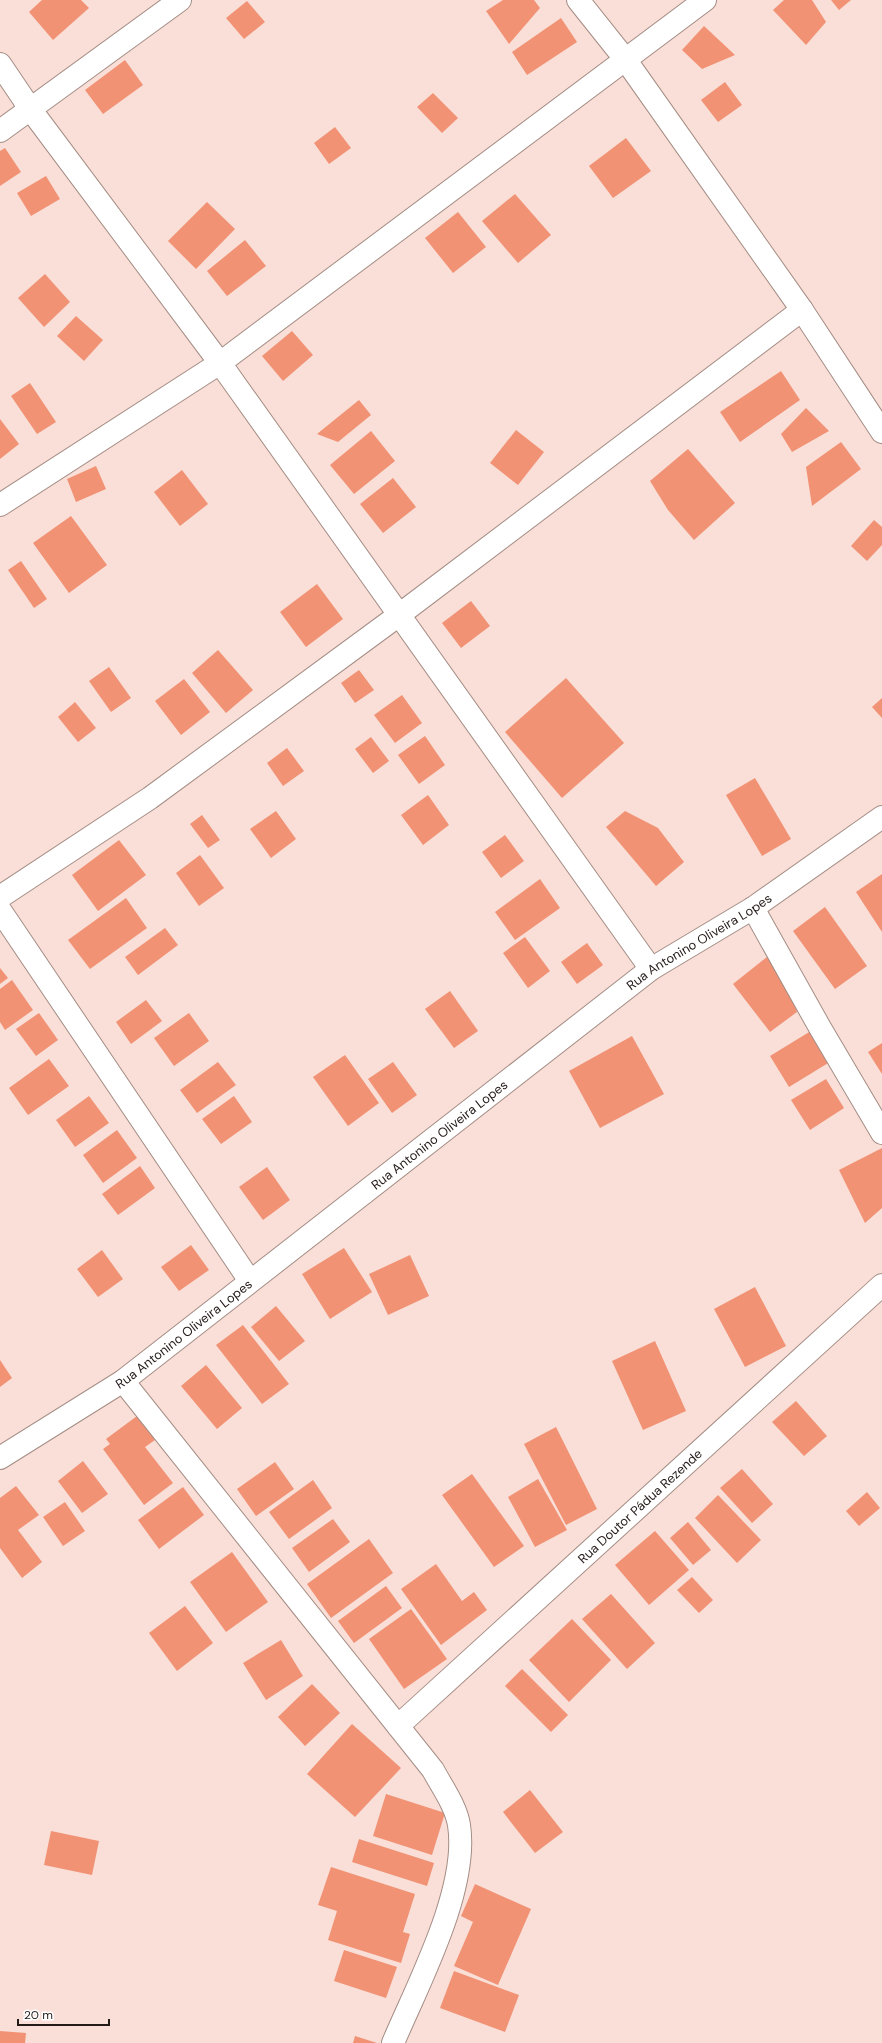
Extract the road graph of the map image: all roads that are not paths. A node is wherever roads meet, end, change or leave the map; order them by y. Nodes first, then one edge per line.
1 (180, 0) edge
2 (578, 0) edge
3 (705, 0) edge
4 (625, 59) junction
5 (0, 64) edge
6 (31, 110) junction
7 (0, 131) edge
8 (802, 310) junction
9 (220, 363) junction
10 (882, 432) edge
11 (0, 505) edge
12 (399, 615) junction
13 (882, 817) edge
14 (0, 897) edge
15 (753, 908) junction
16 (0, 910) edge
17 (651, 969) junction
18 (882, 1133) edge
19 (250, 1281) junction
20 (882, 1285) edge
21 (123, 1381) junction
22 (0, 1458) edge
23 (398, 1726) junction
24 (392, 2043) edge

1 - 6 street
2 - 4 street
3 - 4 street
4 - 8 street
4 - 9 street
5 - 6 street
6 - 7 street
6 - 9 street
8 - 10 street
8 - 12 street
9 - 11 street
9 - 12 street
12 - 14 street
12 - 17 street
13 - 15 street, Rua Antonino Oliveira Lopes
15 - 17 street, Rua Antonino Oliveira Lopes
15 - 18 street
16 - 19 street
17 - 19 street, Rua Antonino Oliveira Lopes
19 - 21 street, Rua Antonino Oliveira Lopes
20 - 23 street, Rua Doutor Pádua Rezende
21 - 22 street, Rua Antonino Oliveira Lopes
21 - 23 street
23 - 24 street

